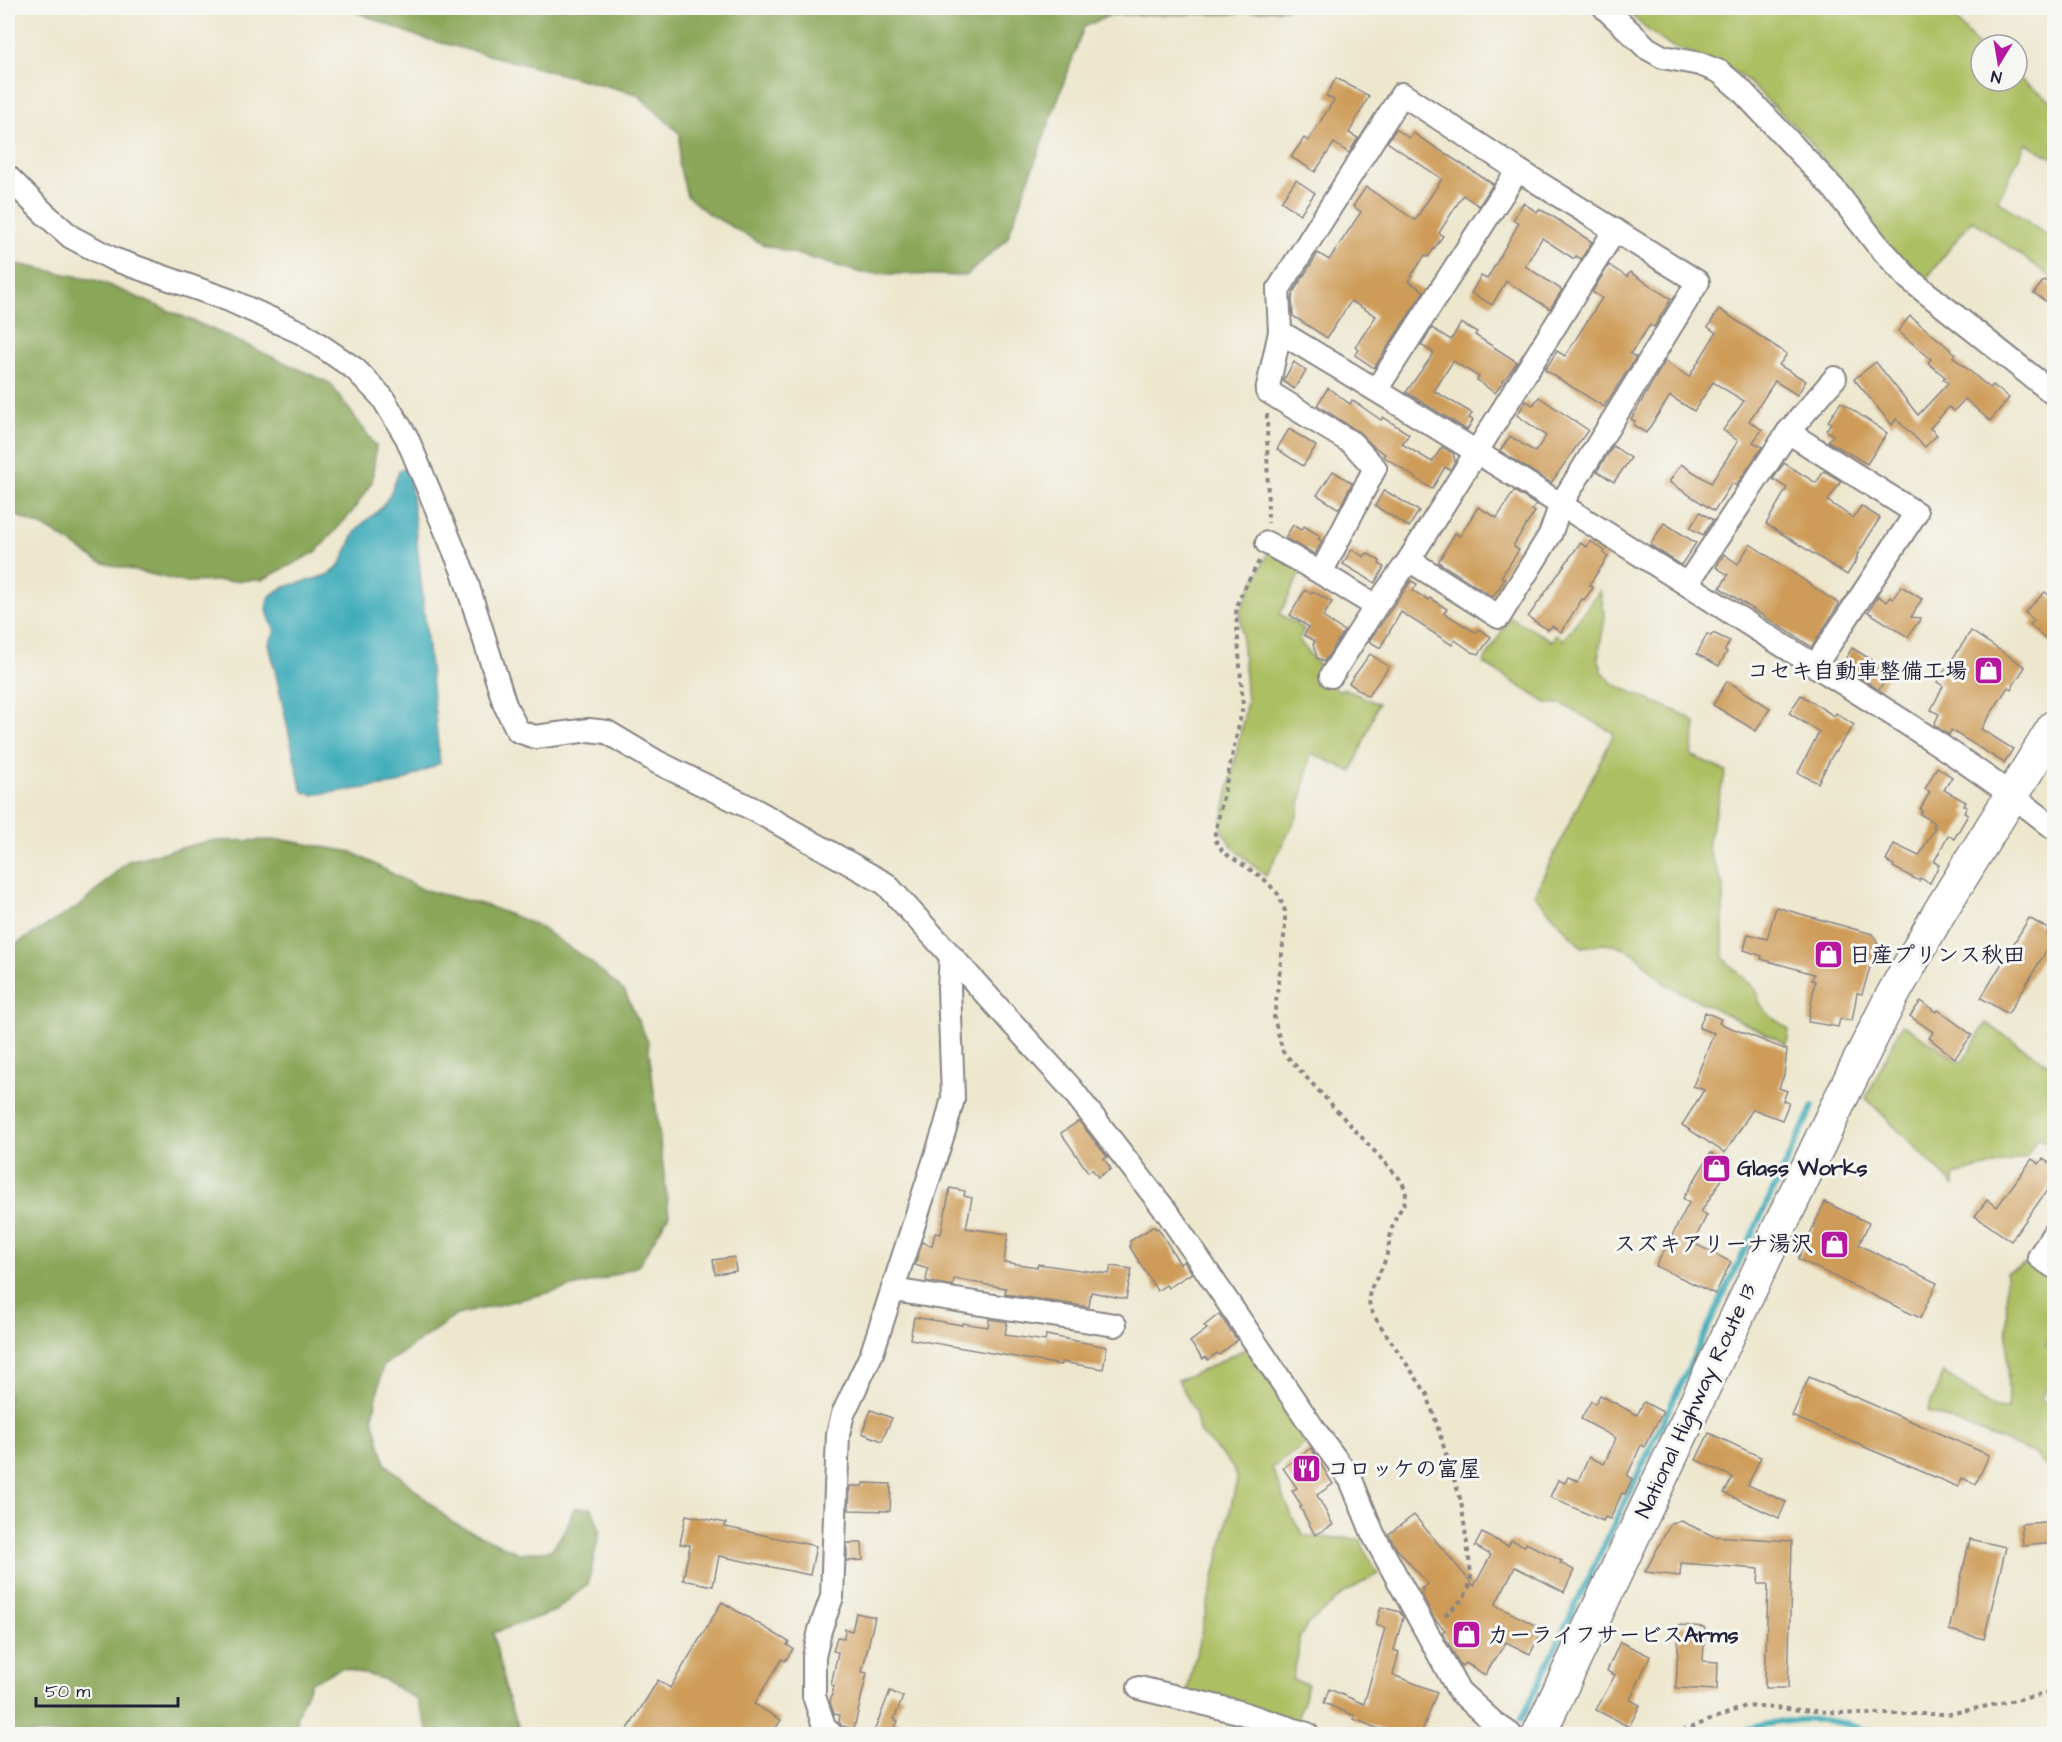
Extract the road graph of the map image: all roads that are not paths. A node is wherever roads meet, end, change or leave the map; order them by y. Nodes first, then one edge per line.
1 (1605, 8) edge
2 (1518, 170) junction
3 (8, 177) edge
4 (1615, 230) junction
5 (1280, 332) junction
6 (1835, 378) dead end
7 (1376, 390) junction
8 (2055, 394) edge
9 (1788, 432) junction
10 (1477, 451) junction
11 (1562, 504) junction
12 (1267, 543) road end
13 (1409, 560) junction
14 (1321, 573) junction
15 (1686, 584) junction
16 (1376, 606) junction
17 (1815, 666) junction
18 (1331, 676) dead end
19 (2055, 727) edge
20 (2012, 794) junction
21 (2055, 828) edge
22 (951, 956) junction
23 (2055, 1233) edge
24 (2055, 1267) edge
25 (892, 1290) junction
26 (1115, 1325) dead end
27 (1139, 1688) dead end
28 (826, 1732) edge
29 (1307, 1734) edge
30 (1510, 1734) edge
31 (1539, 1734) edge

1 - 8 street
2 - 4 street
2 - 5 street
2 - 7 street
3 - 22 street
4 - 10 street
4 - 11 street
5 - 7 street
5 - 14 street
6 - 9 street
7 - 10 street
9 - 15 street
9 - 17 street
10 - 11 street
10 - 13 street
11 - 13 street
11 - 15 street
12 - 14 street
13 - 16 street
14 - 16 street
15 - 17 street
16 - 18 street
17 - 20 street
19 - 20 highway, National Highway Route 13
20 - 21 street
20 - 31 highway, National Highway Route 13
22 - 25 street
22 - 30 street
23 - 24 street
25 - 26 street
25 - 28 street
27 - 29 street

